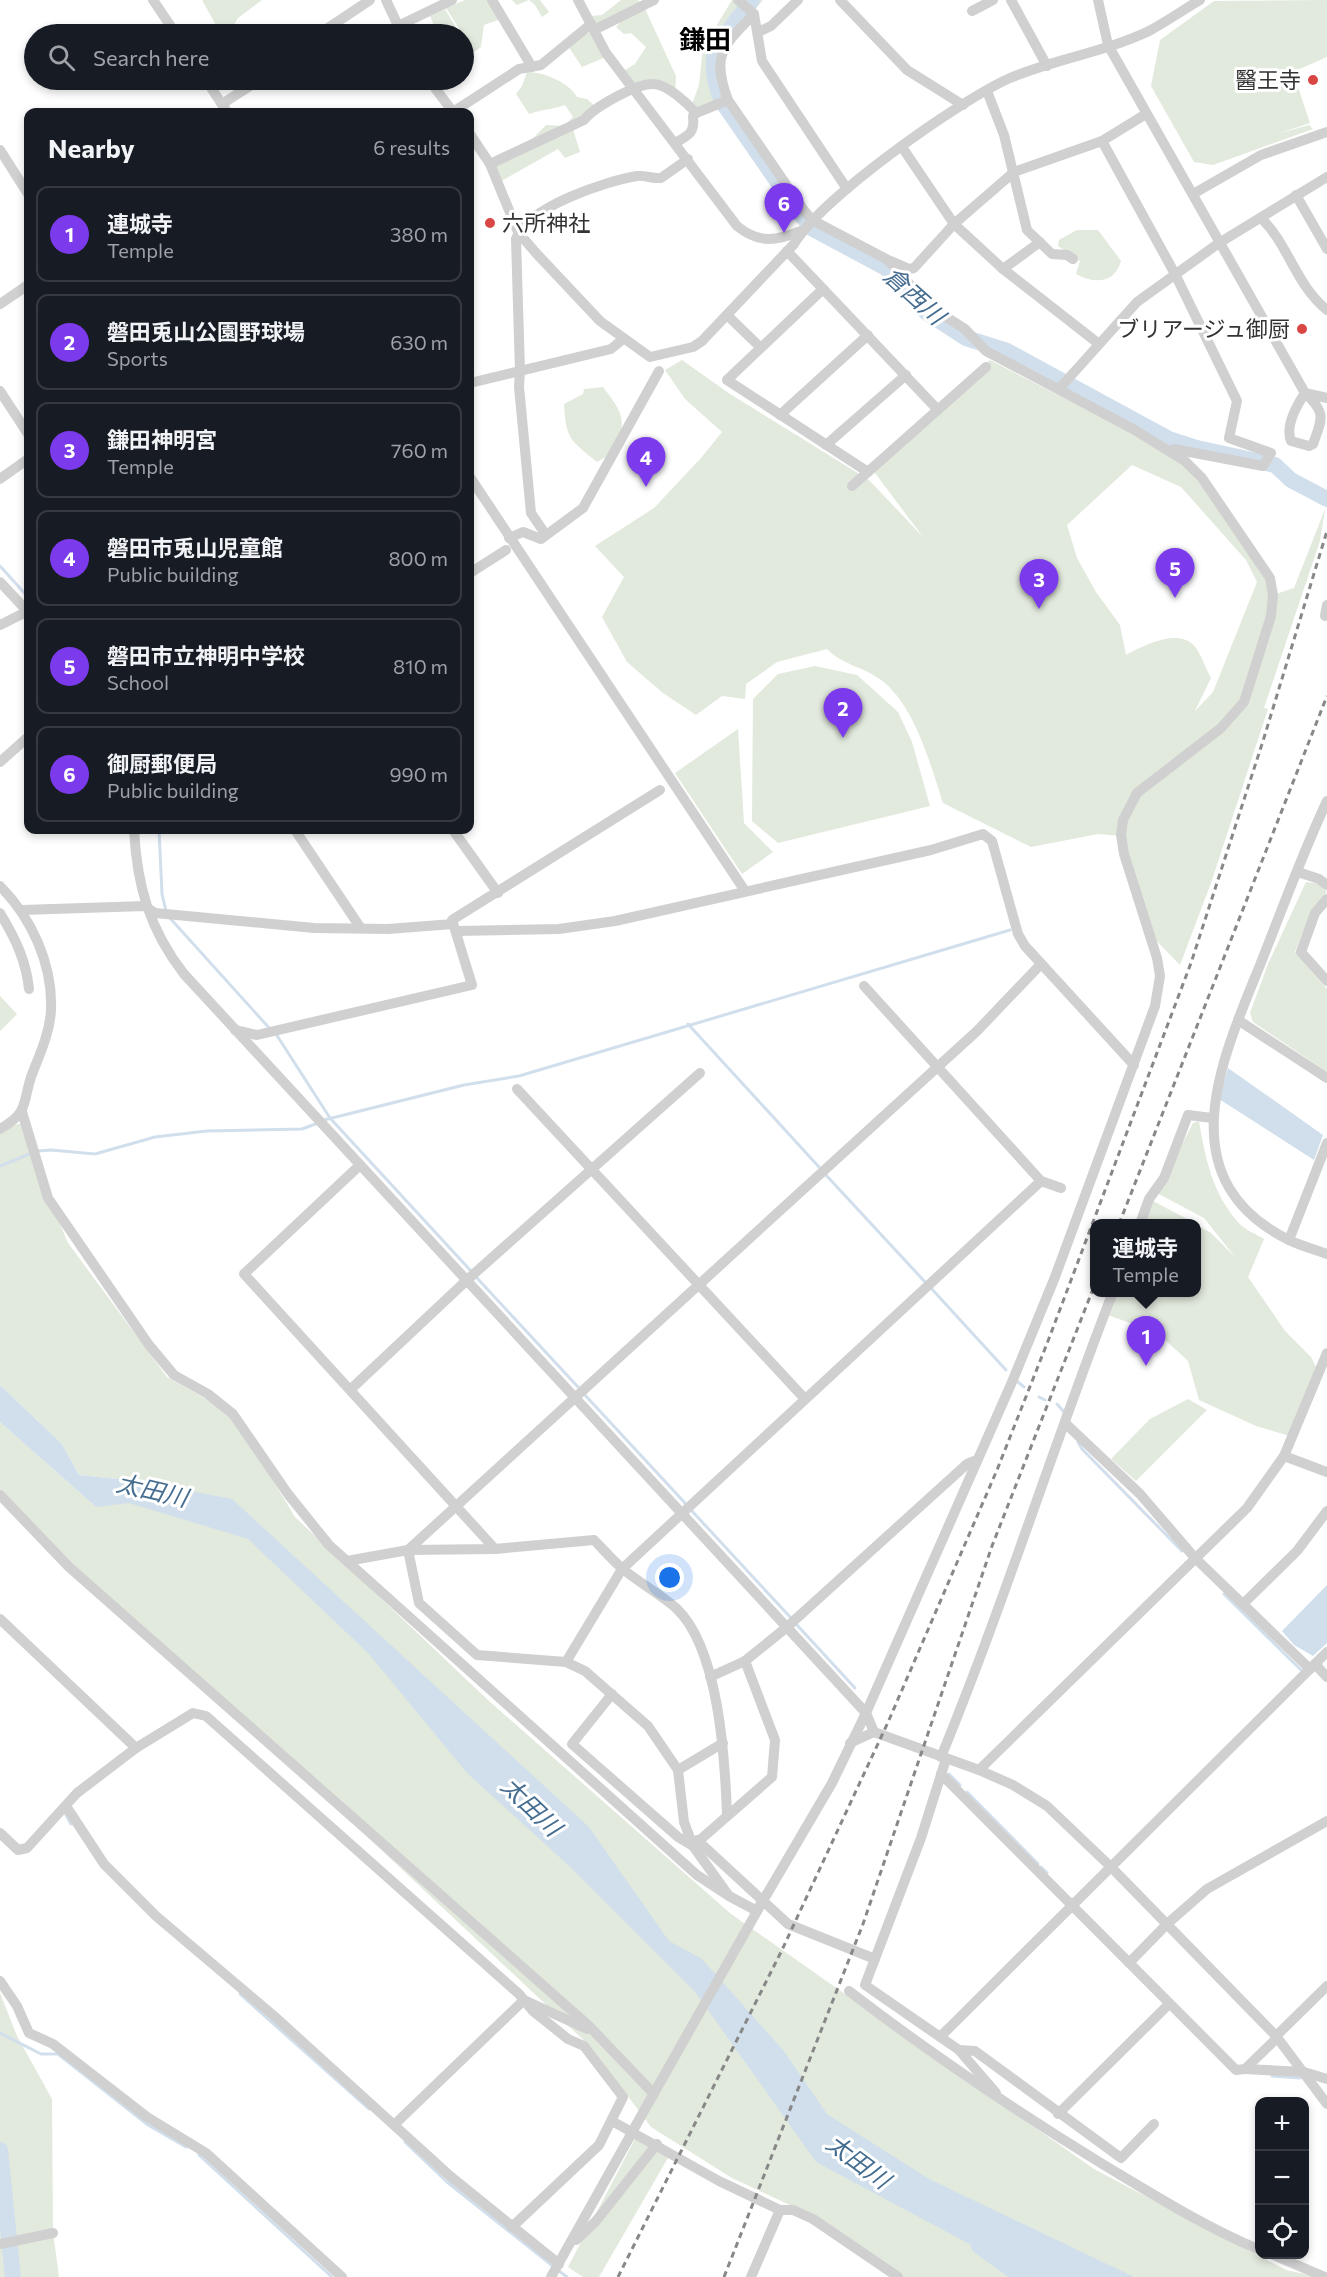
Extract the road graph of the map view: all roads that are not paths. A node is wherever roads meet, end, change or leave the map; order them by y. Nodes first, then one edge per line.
1 (153, 0) edge
2 (370, 0) edge
3 (386, 0) edge
4 (452, 0) edge
5 (492, 0) edge
6 (578, 0) edge
7 (654, 0) edge
8 (738, 0) edge
9 (798, 0) edge
10 (840, 0) edge
11 (993, 0) edge
12 (1011, 0) edge
13 (1098, 0) edge
14 (1200, 0) edge
15 (972, 11) dead end
16 (752, 12) junction
17 (169, 24) edge
18 (334, 24) edge
19 (397, 24) edge
20 (410, 24) edge
21 (592, 27) junction
22 (758, 32) junction
23 (1108, 45) junction
24 (1047, 66) junction
25 (532, 67) junction
26 (634, 88) junction
27 (213, 90) edge
28 (247, 90) edge
29 (436, 90) edge
30 (987, 90) junction
31 (728, 100) junction
32 (963, 105) junction
33 (225, 108) edge
34 (450, 108) edge
35 (459, 108) edge
36 (696, 112) junction
37 (1146, 114) junction
38 (1327, 132) edge
39 (474, 140) edge
40 (1102, 141) junction
41 (675, 142) junction
42 (902, 147) junction
43 (0, 150) edge
44 (688, 159) junction
45 (490, 165) junction
46 (1014, 172) junction
47 (1327, 177) edge
48 (24, 188) edge
49 (847, 189) junction
50 (1193, 194) junction
51 (1296, 195) junction
52 (1261, 218) junction
53 (812, 220) junction
54 (954, 224) junction
55 (801, 231) junction
56 (518, 232) junction
57 (1040, 242) junction
58 (1219, 243) junction
59 (1326, 247) edge
60 (788, 251) junction
61 (1073, 259) dead end
62 (888, 260) junction
63 (1003, 269) junction
64 (1176, 274) junction
65 (24, 288) edge
66 (823, 289) junction
67 (0, 304) edge
68 (1327, 310) edge
69 (727, 315) junction
70 (868, 335) junction
71 (623, 339) junction
72 (1099, 344) junction
73 (760, 347) junction
74 (986, 367) dead end
75 (520, 371) junction
76 (659, 371) dead end
77 (906, 375) junction
78 (474, 382) edge
79 (1059, 388) junction
80 (0, 391) edge
81 (1305, 393) junction
82 (1327, 398) edge
83 (939, 410) junction
84 (780, 415) junction
85 (1324, 415) edge
86 (24, 428) edge
87 (826, 445) junction
88 (1170, 451) junction
89 (24, 462) edge
90 (868, 472) junction
91 (0, 479) edge
92 (474, 483) edge
93 (852, 486) dead end
94 (546, 535) junction
95 (509, 538) junction
96 (506, 550) dead end
97 (474, 570) edge
98 (0, 582) edge
99 (24, 608) edge
100 (24, 614) edge
101 (0, 625) edge
102 (24, 741) edge
103 (0, 762) edge
104 (660, 790) dead end
105 (1327, 801) edge
106 (134, 834) edge
107 (298, 834) edge
108 (456, 834) edge
109 (1298, 872) junction
110 (1327, 885) edge
111 (0, 886) edge
112 (745, 891) junction
113 (498, 893) junction
114 (1327, 899) edge
115 (145, 906) junction
116 (22, 910) junction
117 (0, 913) edge
118 (360, 927) junction
119 (455, 928) junction
120 (1041, 964) junction
121 (1327, 981) edge
122 (864, 986) dead end
123 (29, 989) dead end
124 (1238, 1020) junction
125 (235, 1030) junction
126 (939, 1065) junction
127 (1134, 1065) junction
128 (700, 1073) dead end
129 (1327, 1078) edge
130 (517, 1089) dead end
131 (22, 1112) junction
132 (1212, 1118) junction
133 (0, 1129) edge
134 (1327, 1143) edge
135 (360, 1165) junction
136 (593, 1169) junction
137 (1041, 1180) junction
138 (1061, 1188) dead end
139 (1142, 1219) edge
140 (1290, 1240) junction
141 (1327, 1254) edge
142 (467, 1280) junction
143 (698, 1283) junction
144 (1112, 1297) edge
145 (1327, 1353) edge
146 (351, 1389) junction
147 (575, 1397) junction
148 (805, 1399) junction
149 (1066, 1424) junction
150 (1284, 1456) junction
151 (977, 1460) junction
152 (1327, 1472) edge
153 (0, 1495) edge
154 (456, 1505) junction
155 (1327, 1511) edge
156 (681, 1512) junction
157 (495, 1549) junction
158 (408, 1550) junction
159 (1196, 1558) junction
160 (347, 1560) junction
161 (622, 1569) junction
162 (1244, 1604) junction
163 (0, 1619) edge
164 (787, 1627) junction
165 (1327, 1652) edge
166 (745, 1661) junction
167 (566, 1662) junction
168 (1312, 1666) junction
169 (711, 1677) junction
170 (1327, 1677) edge
171 (612, 1694) junction
172 (866, 1713) junction
173 (874, 1732) junction
174 (723, 1743) junction
175 (850, 1743) junction
176 (136, 1748) junction
177 (944, 1758) junction
178 (678, 1770) junction
179 (979, 1770) junction
180 (941, 1774) junction
181 (66, 1806) junction
182 (727, 1815) junction
183 (1327, 1821) edge
184 (0, 1833) edge
185 (695, 1843) junction
186 (1111, 1867) junction
187 (729, 1896) junction
188 (1071, 1905) junction
189 (758, 1908) junction
190 (1167, 1924) junction
191 (875, 1959) junction
192 (1129, 1964) junction
193 (0, 1981) edge
194 (1327, 1986) edge
195 (849, 1991) dead end
196 (524, 2000) junction
197 (1169, 2004) junction
198 (596, 2033) junction
199 (940, 2037) junction
200 (1276, 2037) junction
201 (959, 2050) junction
202 (1245, 2068) junction
203 (1304, 2072) junction
204 (1327, 2079) edge
205 (654, 2092) junction
206 (1000, 2099) junction
207 (1327, 2104) edge
208 (1058, 2114) junction
209 (612, 2121) junction
210 (395, 2124) junction
211 (1154, 2124) dead end
212 (657, 2144) junction
213 (780, 2210) junction
214 (512, 2227) junction
215 (53, 2232) dead end
216 (571, 2243) junction
217 (0, 2244) edge
218 (1255, 2248) edge
219 (1283, 2259) edge
220 (560, 2264) junction
221 (342, 2277) edge
222 (551, 2277) edge
223 (752, 2277) edge
224 (898, 2277) edge
225 (1325, 2277) edge

1 - 17 street
2 - 18 street
3 - 19 street
4 - 20 street
5 - 25 street
6 - 21 street
7 - 21 street
8 - 16 street
9 - 22 street
10 - 32 street
11 - 15 street
12 - 24 street
13 - 23 street
14 - 23 street
16 - 22 street
16 - 31 street
21 - 25 street
21 - 26 street
22 - 49 street
23 - 24 street
23 - 37 street
24 - 30 street
25 - 35 street
26 - 36 street
26 - 41 street
26 - 45 street
27 - 33 street
28 - 33 street
29 - 34 street
30 - 32 street
30 - 46 street
31 - 36 street
31 - 53 street
32 - 42 street
36 - 41 street
37 - 40 street
37 - 50 street
38 - 50 street
39 - 45 street
40 - 46 street
40 - 64 street
41 - 44 street
42 - 49 street
42 - 54 street
43 - 48 street
44 - 55 street
44 - 56 street
45 - 56 street
46 - 54 street
46 - 57 street
47 - 51 street
49 - 53 street
50 - 58 street
51 - 52 street
51 - 59 street
52 - 58 street
52 - 68 street
53 - 55 street
53 - 62 street
54 - 62 street
54 - 63 street
55 - 60 street
56 - 71 street
56 - 75 street
57 - 61 street
57 - 63 street
58 - 64 street
58 - 81 street
60 - 66 street
60 - 69 street
62 - 79 street
63 - 72 street
64 - 72 street
64 - 88 street
65 - 67 street
66 - 70 street
66 - 73 street
69 - 71 street
69 - 73 street
70 - 77 street
70 - 84 street
71 - 75 street
72 - 79 street
73 - 84 street
74 - 83 street
75 - 78 street
75 - 94 street
76 - 94 street
77 - 83 street
77 - 87 street
79 - 88 street
80 - 86 street
81 - 82 street
81 - 85 street
81 - 85 street
83 - 90 street
84 - 87 street
87 - 90 street
88 - 127 street
89 - 91 street
90 - 93 street
92 - 95 street
94 - 95 street
95 - 112 street
96 - 97 street
98 - 99 street
100 - 101 street
102 - 103 street
104 - 113 street
105 - 109 street
106 - 115 street
107 - 118 street
108 - 113 street
109 - 110 street
109 - 124 street
111 - 116 street
112 - 119 street
112 - 120 street
113 - 119 street
114 - 121 street
115 - 116 street
115 - 118 street
115 - 125 street
116 - 131 street
117 - 123 street
118 - 119 street
119 - 125 street
120 - 126 street
120 - 127 street
122 - 126 street
124 - 129 street
124 - 132 street
125 - 135 street
126 - 137 street
126 - 143 street
127 - 151 street
128 - 136 street
130 - 136 street
131 - 133 street
131 - 160 street
132 - 139 street
132 - 140 street
134 - 140 street
135 - 142 street
135 - 146 street
136 - 142 street
136 - 143 street
137 - 138 street
137 - 148 street
140 - 141 street
142 - 146 street
142 - 147 street
143 - 147 street
143 - 148 street
144 - 149 street
145 - 150 street
146 - 154 street
147 - 154 street
147 - 156 street
148 - 156 street
149 - 159 street
149 - 177 street
150 - 152 street
150 - 159 street
151 - 164 street
151 - 172 street
153 - 198 street
154 - 157 street
154 - 158 street
155 - 162 street
156 - 161 street
156 - 164 street
157 - 158 street
157 - 161 street
158 - 160 street
158 - 167 street
159 - 162 street
159 - 179 street
160 - 187 street
161 - 167 street
161 - 169 street
162 - 168 street
163 - 176 street
164 - 166 street
164 - 172 street
165 - 168 street
166 - 169 street
166 - 182 street
167 - 171 street
168 - 170 street
168 - 186 street
169 - 174 street
171 - 178 street
171 - 185 street
172 - 173 street
172 - 175 street
173 - 175 street
173 - 177 street
174 - 178 street
174 - 182 street
175 - 189 street, bridge
176 - 181 street
176 - 196 street
177 - 179 street
177 - 180 street
178 - 185 street
179 - 186 street
180 - 188 street
180 - 191 street
181 - 184 street
181 - 210 street
182 - 185 street
183 - 190 street
185 - 187 street
185 - 191 street
186 - 188 street
186 - 190 street
187 - 189 street
188 - 192 street
188 - 199 street
189 - 205 street
190 - 192 street
190 - 200 street
191 - 199 street
192 - 197 street
193 - 221 street
194 - 200 street
195 - 206 street
196 - 198 street
196 - 209 street
196 - 210 street
197 - 202 street
197 - 208 street
198 - 205 street
199 - 201 street
200 - 202 street
200 - 203 street
201 - 206 street
201 - 208 street
202 - 203 street
203 - 204 street
203 - 207 street
205 - 216 street, bridge
206 - 218 street
208 - 211 street
209 - 212 street
209 - 214 street
210 - 214 street
212 - 213 street
212 - 216 street
213 - 223 street
213 - 224 street
214 - 220 street
215 - 217 street
216 - 220 street
219 - 225 street
220 - 222 street

